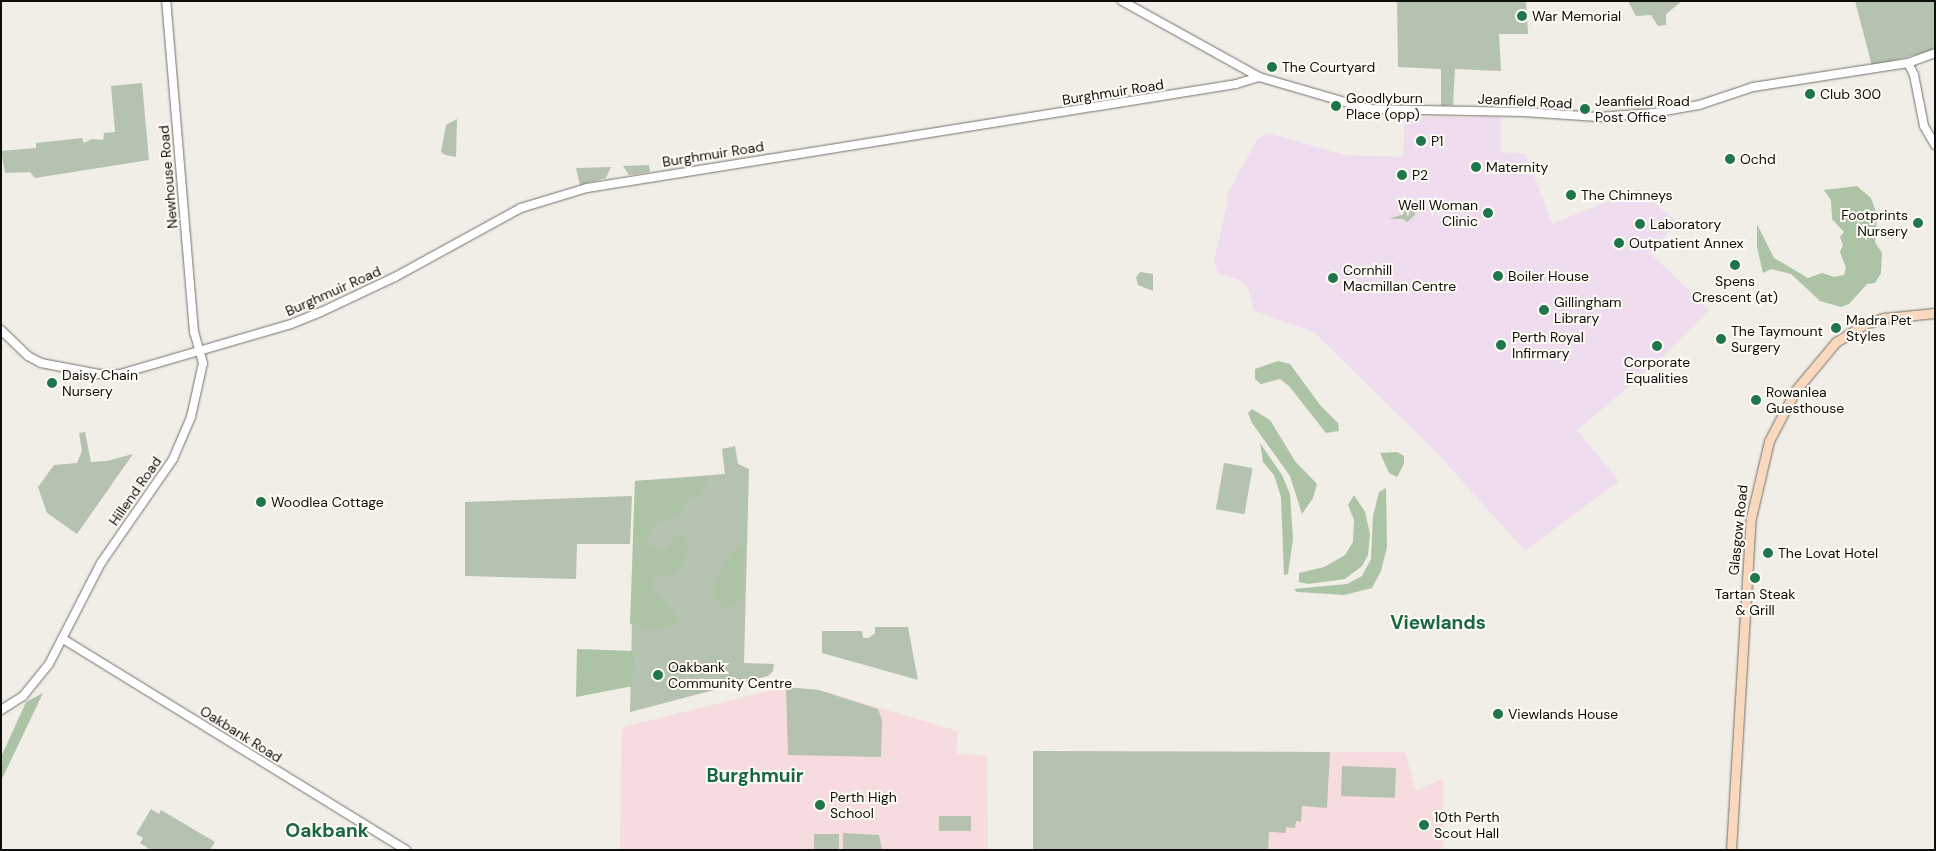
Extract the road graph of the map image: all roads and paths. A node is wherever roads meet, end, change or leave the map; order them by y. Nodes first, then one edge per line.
1 (166, 1) edge
2 (1122, 1) edge
3 (1935, 53) edge
4 (1908, 63) junction
5 (1260, 77) junction
6 (1935, 145) edge
7 (1935, 312) edge
8 (1, 330) edge
9 (199, 350) junction
10 (63, 639) junction
11 (1, 710) edge
12 (406, 850) edge
13 (1731, 850) edge

1 - 9 street, Newhouse Road
2 - 5 street, Jeanfield Road
3 - 4 street, Jeanfield Road
4 - 5 street, Jeanfield Road
4 - 6 street
5 - 9 street, Burghmuir Road
7 - 13 main road, Glasgow Road
8 - 9 street, Burghmuir Road
9 - 10 street, Hillend Road
10 - 11 street, Hillend Road
10 - 12 street, Oakbank Road

